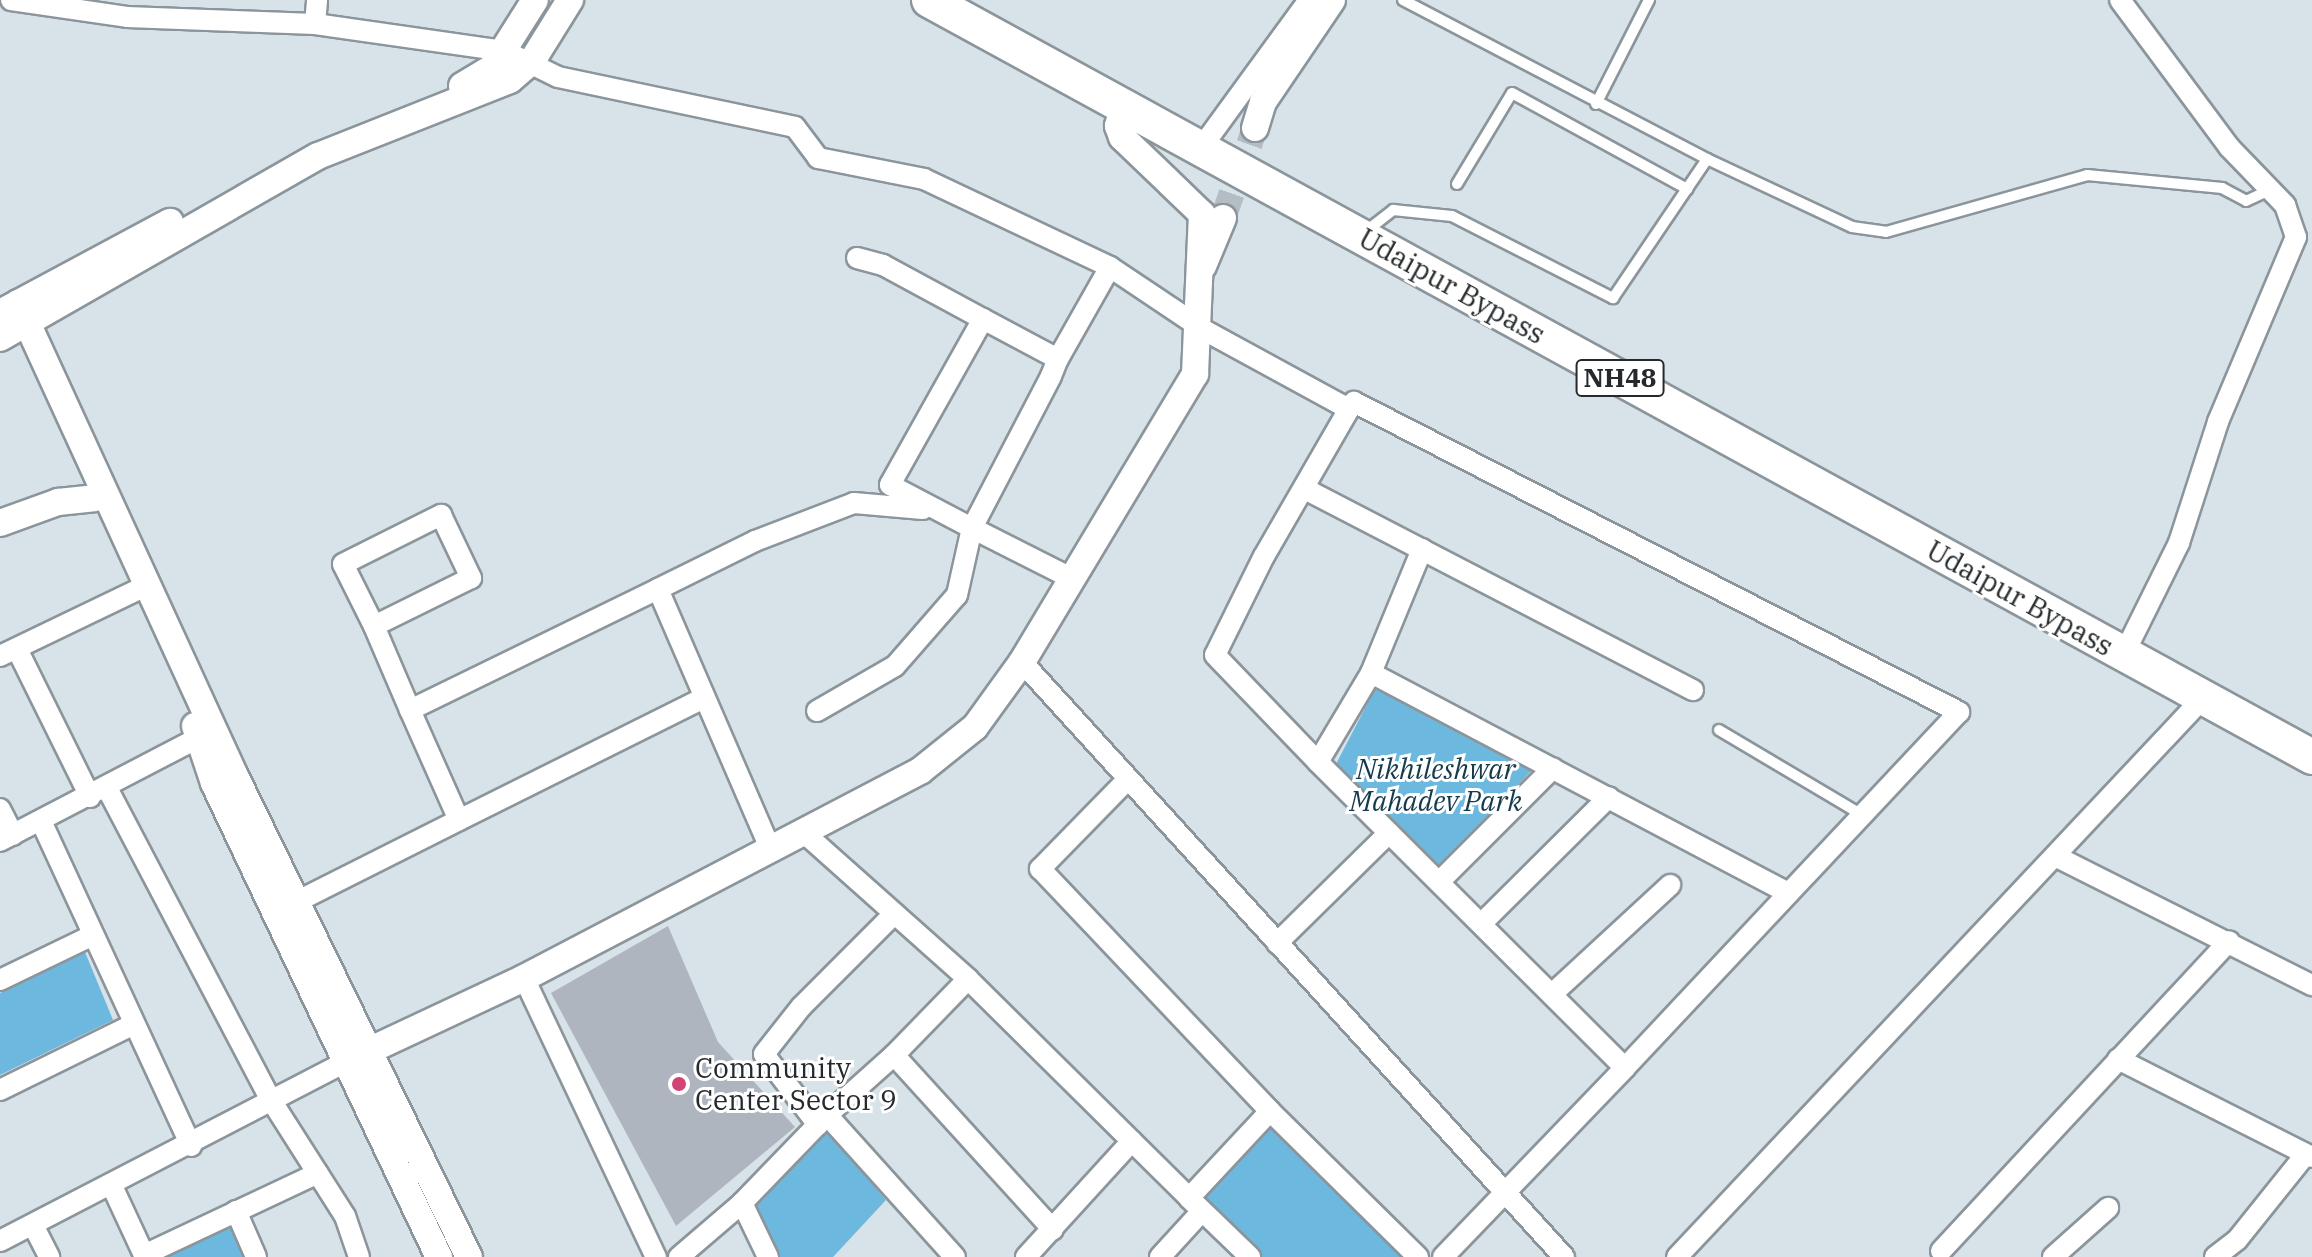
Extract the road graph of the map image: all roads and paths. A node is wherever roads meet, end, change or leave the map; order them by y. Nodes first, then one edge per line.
1 (11, 0) edge
2 (317, 0) edge
3 (535, 0) edge
4 (570, 0) edge
5 (929, 0) edge
6 (1309, 0) edge
7 (1332, 0) edge
8 (1403, 0) edge
9 (1649, 0) edge
10 (2120, 0) edge
11 (315, 24) junction
12 (458, 44) junction
13 (532, 61) junction
14 (502, 66) junction
15 (469, 83) junction
16 (1596, 104) junction
17 (1123, 107) junction
18 (1255, 128) tunnel mouth
19 (1201, 148) junction
20 (1707, 159) junction
21 (1457, 184) dead end
22 (1687, 189) junction
23 (2270, 190) junction
24 (1223, 218) tunnel mouth
25 (1360, 235) junction
26 (857, 258) dead end
27 (1203, 266) junction
28 (1110, 267) junction
29 (983, 319) junction
30 (10, 320) edge
31 (1197, 324) junction
32 (1058, 359) junction
33 (1349, 409) junction
34 (1305, 489) junction
35 (94, 498) junction
36 (0, 523) edge
37 (972, 528) junction
38 (1422, 549) junction
39 (1073, 579) junction
40 (658, 589) junction
41 (135, 591) junction
42 (374, 626) junction
43 (8, 653) edge
44 (2124, 654) junction
45 (1022, 662) junction
46 (1371, 673) junction
47 (1693, 690) dead end
48 (2204, 697) junction
49 (704, 698) junction
50 (410, 710) junction
51 (817, 711) dead end
52 (1719, 730) dead end
53 (200, 737) junction
54 (2299, 749) edge
55 (1318, 762) junction
56 (1553, 768) junction
57 (2312, 773) edge
58 (224, 778) junction
59 (1128, 779) junction
60 (98, 792) junction
61 (1609, 797) junction
62 (0, 809) edge
63 (1862, 815) junction
64 (459, 820) junction
65 (41, 821) junction
66 (802, 831) junction
67 (1389, 833) junction
68 (7, 838) edge
69 (770, 848) junction
70 (2055, 856) junction
71 (1439, 882) junction
72 (1670, 885) dead end
73 (1789, 893) junction
74 (296, 902) junction
75 (894, 914) junction
76 (1481, 924) junction
77 (93, 935) junction
78 (2229, 941) junction
79 (1277, 943) junction
80 (524, 978) junction
81 (968, 979) junction
82 (0, 980) edge
83 (2312, 985) edge
84 (1552, 994) junction
85 (134, 1024) junction
86 (370, 1048) junction
87 (894, 1055) junction
88 (2118, 1059) junction
89 (347, 1061) junction
90 (1625, 1068) junction
91 (0, 1090) edge
92 (271, 1100) junction
93 (1270, 1111) junction
94 (822, 1120) junction
95 (1132, 1141) junction
96 (191, 1146) junction
97 (2309, 1155) edge
98 (318, 1173) junction
99 (112, 1186) junction
100 (1503, 1191) junction
101 (742, 1203) junction
102 (1196, 1204) junction
103 (2108, 1208) dead end
104 (236, 1211) junction
105 (33, 1225) junction
106 (1053, 1230) junction
107 (0, 1241) edge
108 (1941, 1255) edge
109 (145, 1256) edge
110 (49, 1257) edge
111 (256, 1257) edge
112 (359, 1257) edge
113 (439, 1257) edge
114 (469, 1257) edge
115 (656, 1257) edge
116 (679, 1257) edge
117 (768, 1257) edge
118 (955, 1257) edge
119 (1026, 1257) edge
120 (1160, 1257) edge
121 (1250, 1257) edge
122 (1418, 1257) edge
123 (1443, 1257) edge
124 (1564, 1257) edge
125 (1677, 1257) edge
126 (2053, 1257) edge
127 (2215, 1257) edge

1 - 11 street
2 - 11 street
3 - 14 street
4 - 13 street
5 - 17 highway, Udaipur Bypass / NH48
6 - 19 street
7 - 18 street
8 - 16 lane
9 - 16 lane
10 - 23 street
11 - 12 street
12 - 14 street
12 - 15 street
13 - 14 street
13 - 28 street
14 - 15 street
14 - 30 street
15 - 30 street
16 - 20 lane
17 - 19 highway, Udaipur Bypass / NH48
17 - 27 street
19 - 25 highway, Udaipur Bypass / NH48
20 - 22 lane
20 - 23 lane
21 - 22 lane
22 - 25 lane
23 - 44 street
24 - 27 street
25 - 44 highway, Udaipur Bypass / NH48
26 - 29 street
27 - 31 street
28 - 31 street
28 - 32 street
29 - 32 street
29 - 37 street
30 - 35 street
30 - 58 street
31 - 33 street
31 - 39 street
32 - 37 street
33 - 34 street
33 - 63 street
34 - 38 street
34 - 55 street
35 - 36 street
35 - 41 street
37 - 39 street
37 - 40 street
37 - 51 street
38 - 46 street
38 - 47 street
39 - 45 street
40 - 49 street
40 - 50 street
41 - 43 street
41 - 53 street
42 - 42 street
42 - 50 street
43 - 60 street
44 - 48 highway, Udaipur Bypass / NH48
45 - 59 street
45 - 66 street
46 - 55 street
46 - 56 street
48 - 54 highway, Udaipur Bypass / NH48
48 - 70 street
49 - 64 street
49 - 69 street
50 - 64 street
52 - 63 lane
53 - 58 street
53 - 60 street
54 - 57 street
55 - 67 street
56 - 61 street
56 - 71 street
58 - 74 street
58 - 89 street
59 - 79 street
59 - 93 street
60 - 65 street
60 - 92 street
61 - 73 street
61 - 76 street
62 - 68 street
63 - 73 street
64 - 74 street
65 - 68 street
65 - 77 street
66 - 69 street
66 - 75 street
67 - 71 street
67 - 79 street
69 - 80 street
70 - 78 street
70 - 125 street
71 - 76 street
72 - 84 street
73 - 90 street
74 - 86 street
75 - 81 street
75 - 94 street
76 - 84 street
77 - 82 street
77 - 85 street
78 - 83 street
78 - 88 street
79 - 100 street
80 - 86 street
80 - 115 street
81 - 87 street
81 - 95 street
84 - 90 street
85 - 91 street
85 - 96 street
86 - 89 street
86 - 114 street
87 - 94 street
87 - 106 street
88 - 97 street
88 - 108 street
89 - 92 street
89 - 113 street
90 - 100 street
92 - 96 street
92 - 98 street
93 - 102 street
93 - 122 street
94 - 101 street
94 - 118 street
95 - 102 street
95 - 106 street
96 - 99 street
97 - 127 street
98 - 104 street
98 - 112 street
99 - 105 street
99 - 109 street
100 - 123 street
100 - 124 street
101 - 116 street
101 - 117 street
102 - 120 street
102 - 121 street
103 - 126 street
104 - 109 street
104 - 111 street
105 - 107 street
105 - 110 street
106 - 119 street

